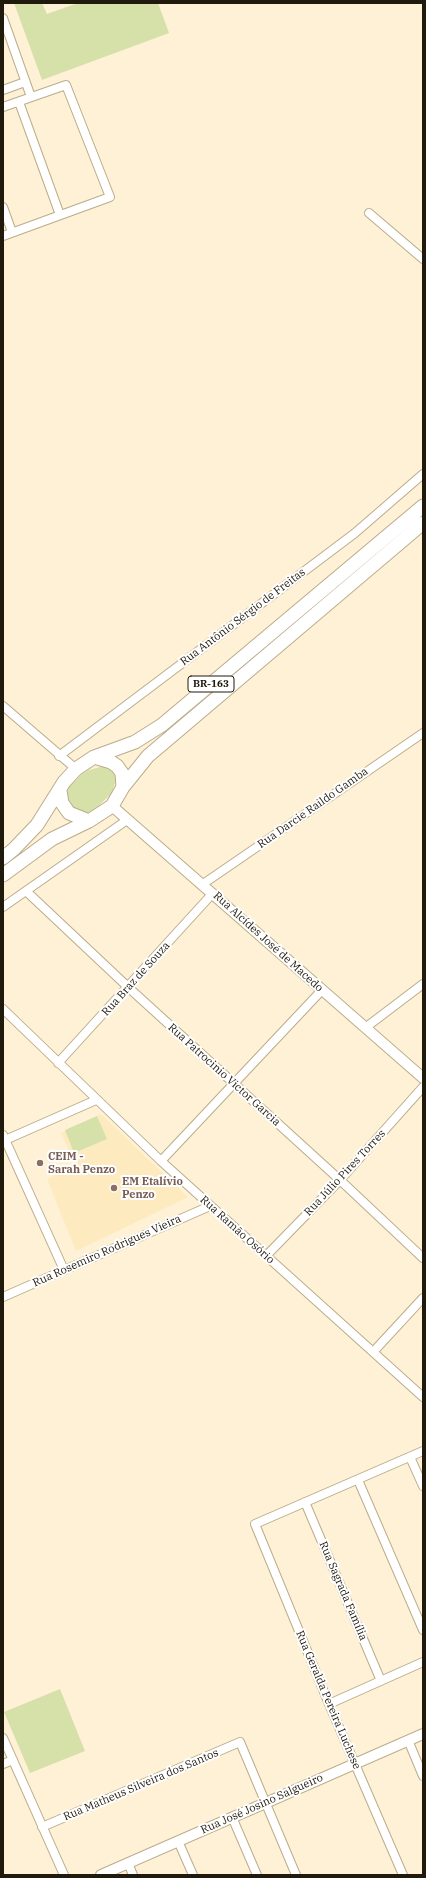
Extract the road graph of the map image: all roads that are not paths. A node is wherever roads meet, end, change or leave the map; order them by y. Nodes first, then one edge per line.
1 (3, 18) edge
2 (25, 82) junction
3 (3, 90) edge
4 (31, 97) junction
5 (19, 102) junction
6 (3, 107) edge
7 (3, 207) edge
8 (369, 213) dead end
9 (60, 215) junction
10 (12, 232) junction
11 (3, 236) edge
12 (423, 259) edge
13 (423, 474) edge
14 (423, 506) edge
15 (423, 523) edge
16 (3, 706) edge
17 (423, 733) edge
18 (59, 756) junction
19 (94, 757) junction
20 (76, 769) junction
21 (124, 787) junction
22 (60, 790) junction
23 (112, 806) junction
24 (127, 820) junction
25 (89, 821) junction
26 (3, 858) edge
27 (3, 874) edge
28 (203, 884) junction
29 (26, 891) junction
30 (214, 893) junction
31 (3, 907) edge
32 (423, 984) edge
33 (129, 988) junction
34 (322, 990) junction
35 (3, 1009) edge
36 (365, 1028) junction
37 (58, 1063) junction
38 (423, 1078) edge
39 (234, 1083) junction
40 (423, 1088) edge
41 (96, 1100) junction
42 (4, 1139) edge
43 (161, 1161) junction
44 (340, 1180) junction
45 (210, 1206) junction
46 (266, 1256) junction
47 (423, 1258) edge
48 (64, 1270) junction
49 (3, 1297) edge
50 (423, 1298) edge
51 (374, 1351) junction
52 (423, 1397) edge
53 (423, 1451) edge
54 (410, 1457) junction
55 (358, 1480) junction
56 (423, 1486) edge
57 (305, 1502) junction
58 (423, 1630) edge
59 (423, 1662) edge
60 (381, 1681) junction
61 (329, 1704) junction
62 (423, 1734) edge
63 (3, 1738) edge
64 (408, 1740) junction
65 (12, 1760) junction
66 (356, 1763) junction
67 (3, 1764) edge
68 (423, 1776) edge
69 (265, 1803) junction
70 (232, 1817) junction
71 (42, 1827) junction
72 (178, 1841) junction
73 (128, 1863) junction
74 (64, 1875) edge
75 (101, 1875) edge
76 (133, 1875) edge
77 (193, 1875) edge
78 (258, 1875) edge
79 (296, 1875) edge
80 (403, 1875) edge

1 - 2 street
2 - 3 street
2 - 4 street
4 - 5 street
4 - 9 street
5 - 6 street
5 - 9 street
7 - 10 street
8 - 12 street
9 - 10 street
10 - 11 street
13 - 18 street, Rua Antônio Sérgio de Freitas
14 - 19 highway, BR-163
15 - 21 highway, BR-163
16 - 18 street
17 - 28 street, Rua Darcie Raildo Gamba
18 - 20 street
19 - 20 highway, BR-163
19 - 21 highway
20 - 22 highway, BR-163
21 - 23 highway, BR-163
22 - 25 highway
22 - 26 highway, BR-163
23 - 24 street, Rua Alcídes José de Macedo
23 - 25 highway, BR-163
24 - 28 street, Rua Alcídes José de Macedo
24 - 29 street
25 - 27 highway, BR-163
28 - 30 street, Rua Alcídes José de Macedo
29 - 31 street
29 - 33 street, Rua Patrocinio Victor Garcia
30 - 33 street, Rua Braz de Souza
30 - 34 street, Rua Alcídes José de Macedo
32 - 36 street
33 - 37 street, Rua Braz de Souza
33 - 39 street, Rua Patrocinio Victor Garcia
34 - 36 street, Rua Alcídes José de Macedo
34 - 39 street
35 - 37 street, Rua Ramão Osório
36 - 38 street, Rua Alcídes José de Macedo
37 - 41 street, Rua Ramão Osório
39 - 43 street
39 - 44 street, Rua Patrocinio Victor Garcia
40 - 44 street, Rua Júlio Pires Torres
41 - 42 street
41 - 43 street, Rua Ramão Osório
42 - 48 street
43 - 45 street, Rua Ramão Osório
44 - 46 street, Rua Júlio Pires Torres
44 - 47 street, Rua Patrocinio Victor Garcia
45 - 46 street, Rua Ramão Osório
45 - 48 street, Rua Rosemiro Rodrigues Vieira
46 - 51 street, Rua Ramão Osório
48 - 49 street, Rua Rosemiro Rodrigues Vieira
50 - 51 street
51 - 52 street, Rua Ramão Osório
53 - 54 street
54 - 55 street
54 - 56 street
55 - 57 street
55 - 58 street
57 - 60 street, Rua Sagrada Família
57 - 61 street, Rua Geralda Pereira Luchese
59 - 60 street
60 - 61 street
61 - 66 street, Rua Geralda Pereira Luchese
62 - 64 street, Rua José Josino Salgueiro
63 - 65 street
64 - 66 street, Rua José Josino Salgueiro
64 - 68 street
65 - 67 street
65 - 71 street
66 - 69 street, Rua José Josino Salgueiro
66 - 80 street, Rua Geralda Pereira Luchese
69 - 70 street, Rua José Josino Salgueiro
69 - 71 street, Rua Matheus Silveira dos Santos
69 - 79 street
70 - 72 street, Rua José Josino Salgueiro
70 - 78 street
71 - 74 street
72 - 73 street, Rua José Josino Salgueiro
72 - 77 street
73 - 75 street, Rua José Josino Salgueiro
73 - 76 street

